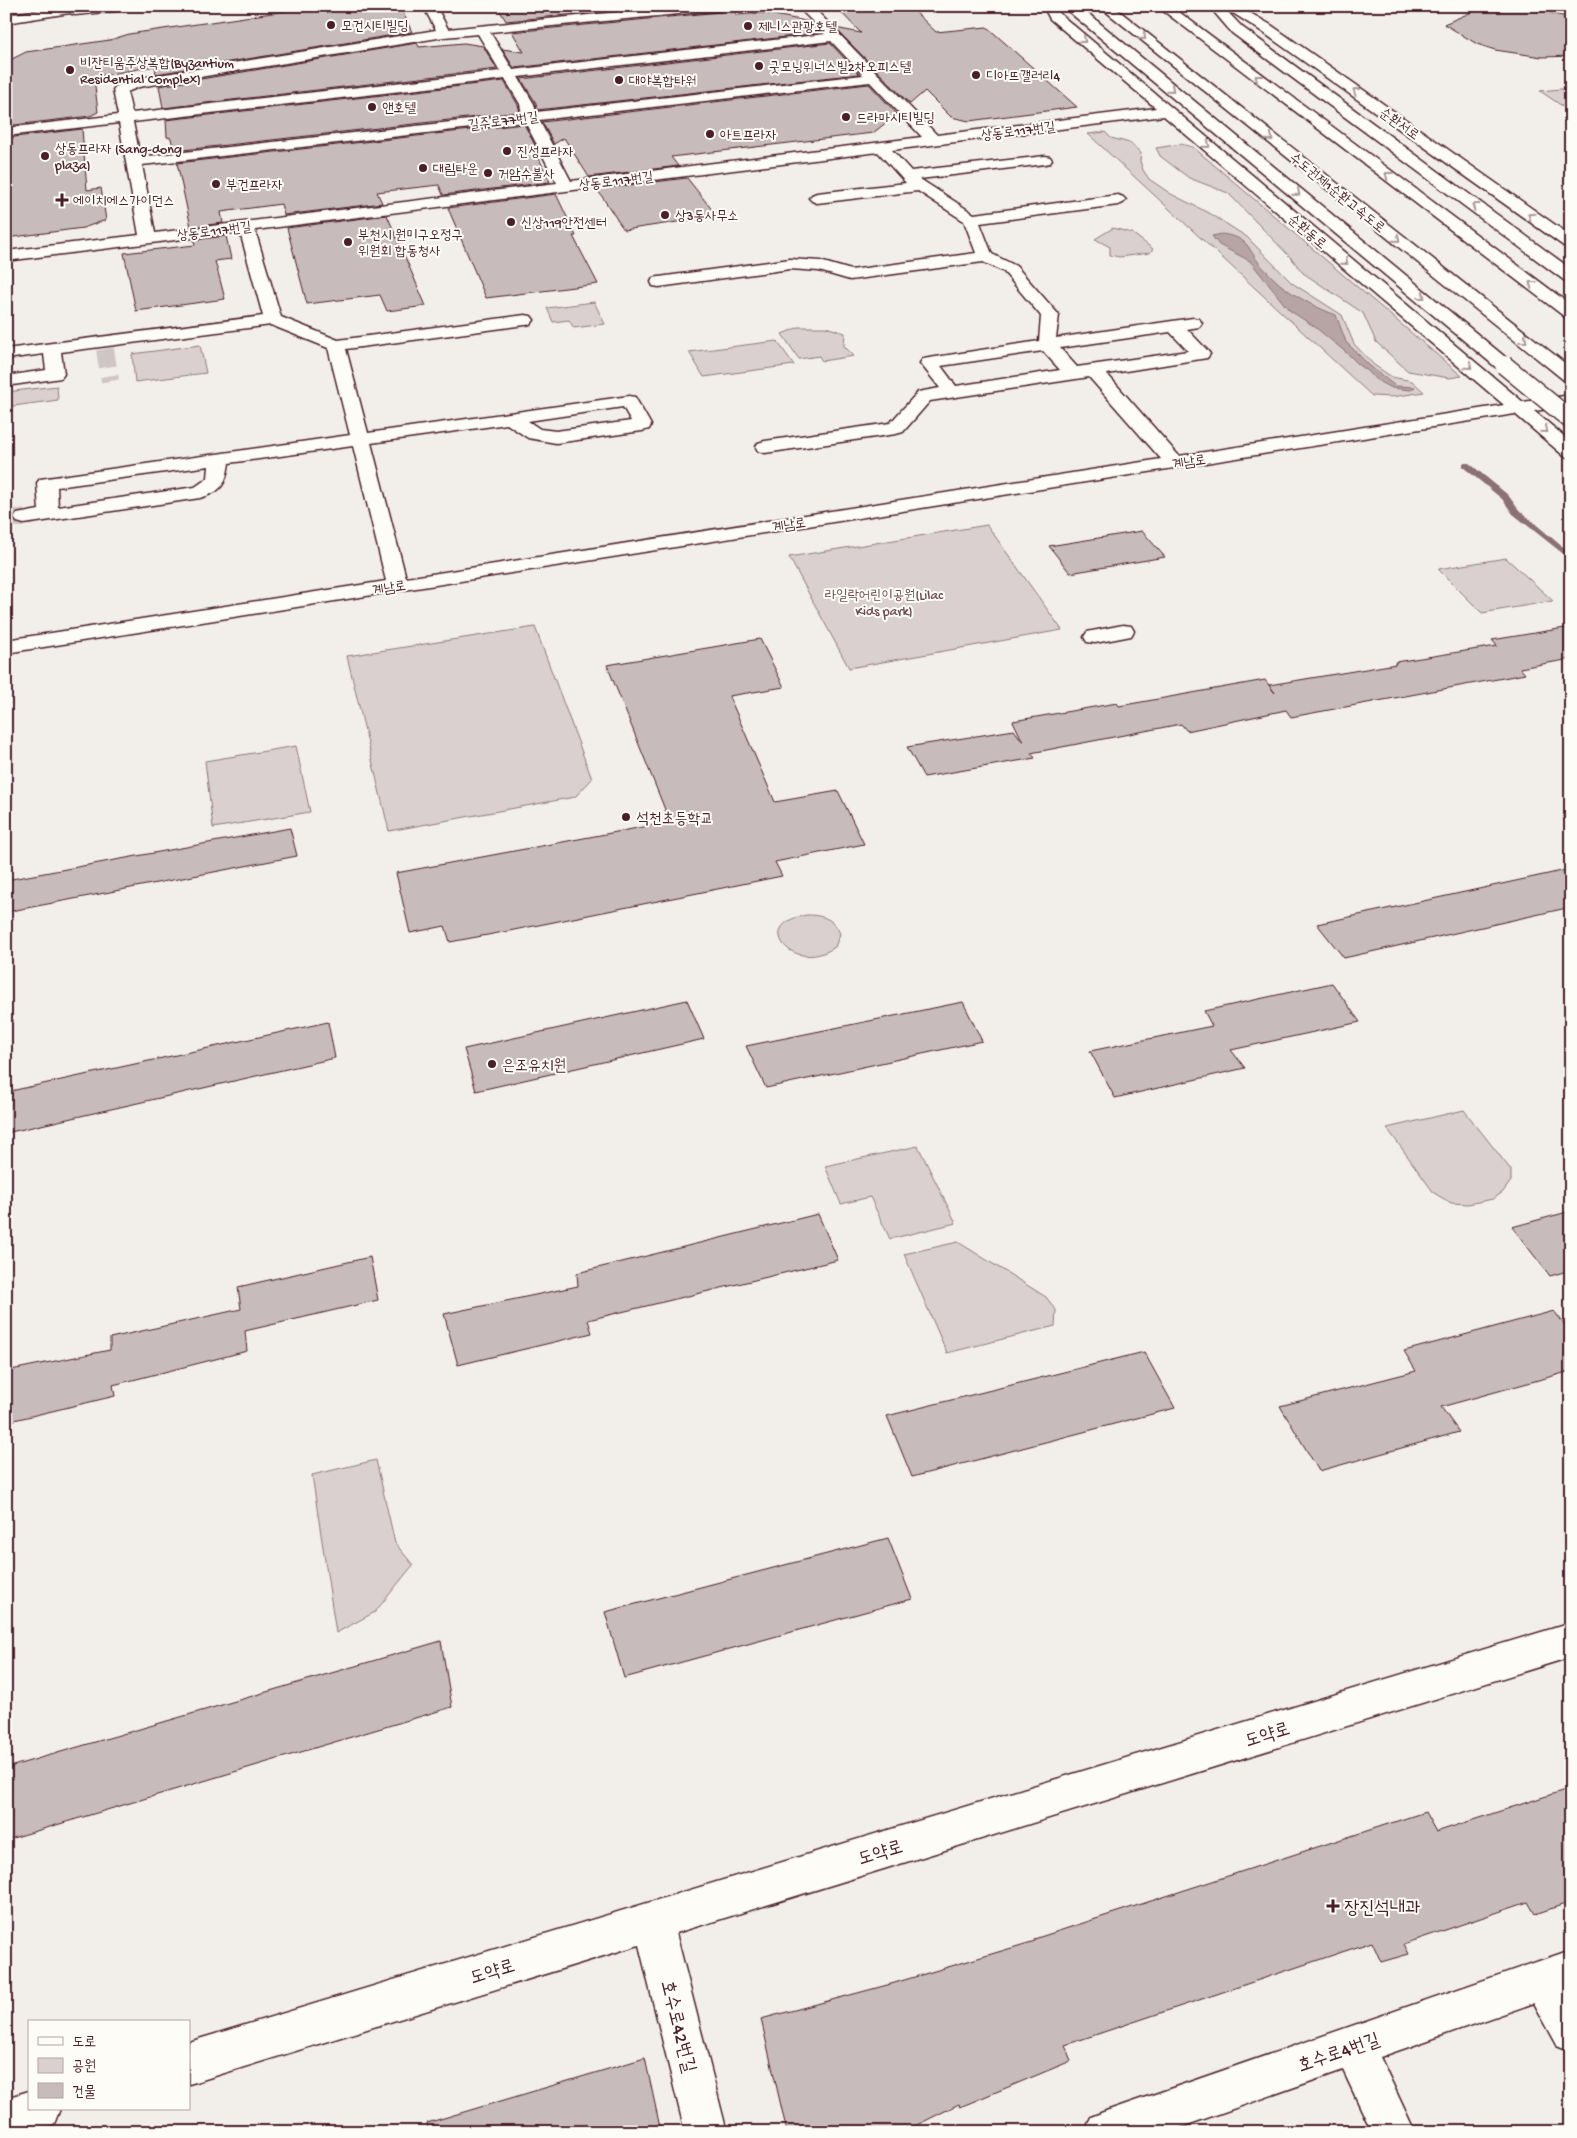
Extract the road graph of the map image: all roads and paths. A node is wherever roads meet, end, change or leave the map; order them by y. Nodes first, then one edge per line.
1 (76, 6) edge
2 (93, 6) edge
3 (126, 6) edge
4 (429, 6) edge
5 (721, 6) edge
6 (803, 6) edge
7 (1049, 6) edge
8 (1105, 6) edge
9 (1163, 6) edge
10 (1215, 6) edge
11 (1228, 6) edge
12 (1074, 10) edge
13 (54, 12) junction
14 (6, 19) edge
15 (482, 30) junction
16 (444, 34) junction
17 (834, 37) junction
18 (509, 74) junction
19 (873, 78) junction
20 (1167, 111) junction
21 (530, 117) junction
22 (125, 118) junction
23 (6, 132) edge
24 (932, 140) junction
25 (882, 147) junction
26 (1045, 160) dead end
27 (133, 162) junction
28 (914, 181) junction
29 (566, 186) junction
30 (817, 198) dead end
31 (1118, 200) dead end
32 (971, 219) junction
33 (246, 226) junction
34 (148, 238) junction
35 (1571, 244) edge
36 (6, 256) edge
37 (985, 257) junction
38 (1571, 277) edge
39 (659, 282) dead end
40 (1571, 313) edge
41 (273, 320) junction
42 (525, 320) dead end
43 (1193, 324) dead end
44 (1174, 326) junction
45 (336, 345) junction
46 (1047, 345) junction
47 (52, 348) junction
48 (6, 354) edge
49 (1094, 371) junction
50 (1072, 373) junction
51 (1571, 377) edge
52 (6, 380) edge
53 (952, 392) junction
54 (1571, 400) edge
55 (1519, 408) junction
56 (511, 418) junction
57 (1571, 420) edge
58 (360, 440) junction
59 (765, 447) dead end
60 (1571, 452) edge
61 (220, 459) junction
62 (1176, 463) junction
63 (49, 514) junction
64 (24, 518) tunnel mouth
65 (398, 586) junction
66 (1123, 631) dead end
67 (1095, 637) dead end
68 (6, 646) edge
69 (1571, 1640) edge
70 (654, 1920) junction
71 (1557, 1975) edge
72 (1571, 2031) edge
73 (1353, 2046) junction
74 (190, 2063) edge
75 (36, 2110) edge
76 (6, 2119) edge
77 (706, 2132) edge
78 (1106, 2132) edge
79 (1394, 2132) edge

1 - 13 main road
2 - 13 main road
3 - 13 main road
4 - 16 main road
5 - 15 main road
6 - 17 main road
7 -> 20 main road, 순환동로
8 -> 51 main road, 수도권제1순환고속도로
40 -> 9 main road
38 -> 10 main road
35 -> 11 main road, 순환서로
12 -> 57 main road, bridge
13 - 14 main road
15 - 16 main road
15 - 18 main road
16 - 22 main road
17 - 18 main road
17 - 19 main road
18 - 21 main road
18 - 22 main road
19 - 21 main road, 길주로77번길
19 - 24 main road
20 - 24 main road, 상동로117번길
20 -> 55 main road, 순환동로
21 - 27 main road, 길주로77번길
21 - 29 main road
22 - 23 main road
22 - 27 main road
24 - 25 main road, 상동로117번길
25 - 28 main road
25 - 29 main road, 상동로117번길
26 - 28 main road
27 - 34 main road
28 - 30 main road
28 - 32 main road
29 - 33 main road, 상동로117번길
31 - 32 main road
32 - 37 main road
33 - 34 main road, 상동로117번길
33 - 41 main road
34 - 36 main road, 상동로117번길
37 - 39 main road
37 - 46 main road
41 - 45 main road
41 - 47 main road
42 - 45 main road
43 - 44 main road
44 - 46 main road
44 - 49 main road
45 - 58 main road
46 - 50 main road
46 - 53 main road
47 - 48 main road
47 - 52 main road
49 - 50 main road
49 - 62 main road
50 - 53 main road
53 - 59 main road
54 - 55 main road, 계남로
55 -> 60 main road, 순환동로
55 - 62 main road, 계남로
56 - 56 main road
56 - 58 main road
58 - 61 main road
58 - 65 main road
61 - 63 main road
61 - 63 main road
62 - 65 main road, 계남로
63 - 64 main road
65 - 68 main road, 계남로
66 - 67 main road
69 - 70 main road, 도약로
70 - 74 main road, 도약로
70 - 77 main road, 호수로42번길
71 - 72 main road
71 - 73 main road, 호수로4번길
73 - 78 main road, 호수로4번길
73 - 79 main road
75 - 76 main road

